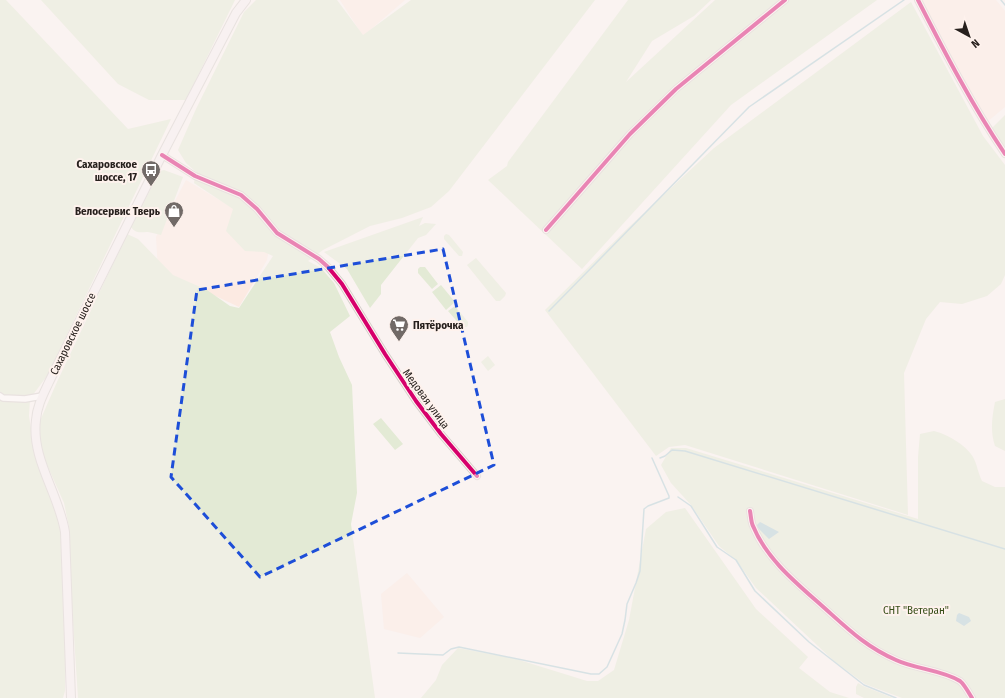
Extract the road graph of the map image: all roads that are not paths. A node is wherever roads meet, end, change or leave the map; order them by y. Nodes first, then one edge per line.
1 (246, 0) edge
2 (785, 0) edge
3 (918, 0) edge
4 (1005, 154) edge
5 (162, 155) junction
6 (546, 230) dead end
7 (0, 396) edge
8 (42, 396) junction
9 (476, 476) dead end
10 (750, 511) dead end
11 (71, 698) edge
12 (972, 698) edge

1 - 5 main road, Сахаровское шоссе
2 - 6 street
3 - 4 street
5 - 8 main road, Сахаровское шоссе
5 - 9 street, Медовая улица
7 - 8 street
8 - 11 main road, Сахаровское шоссе
10 - 12 street

